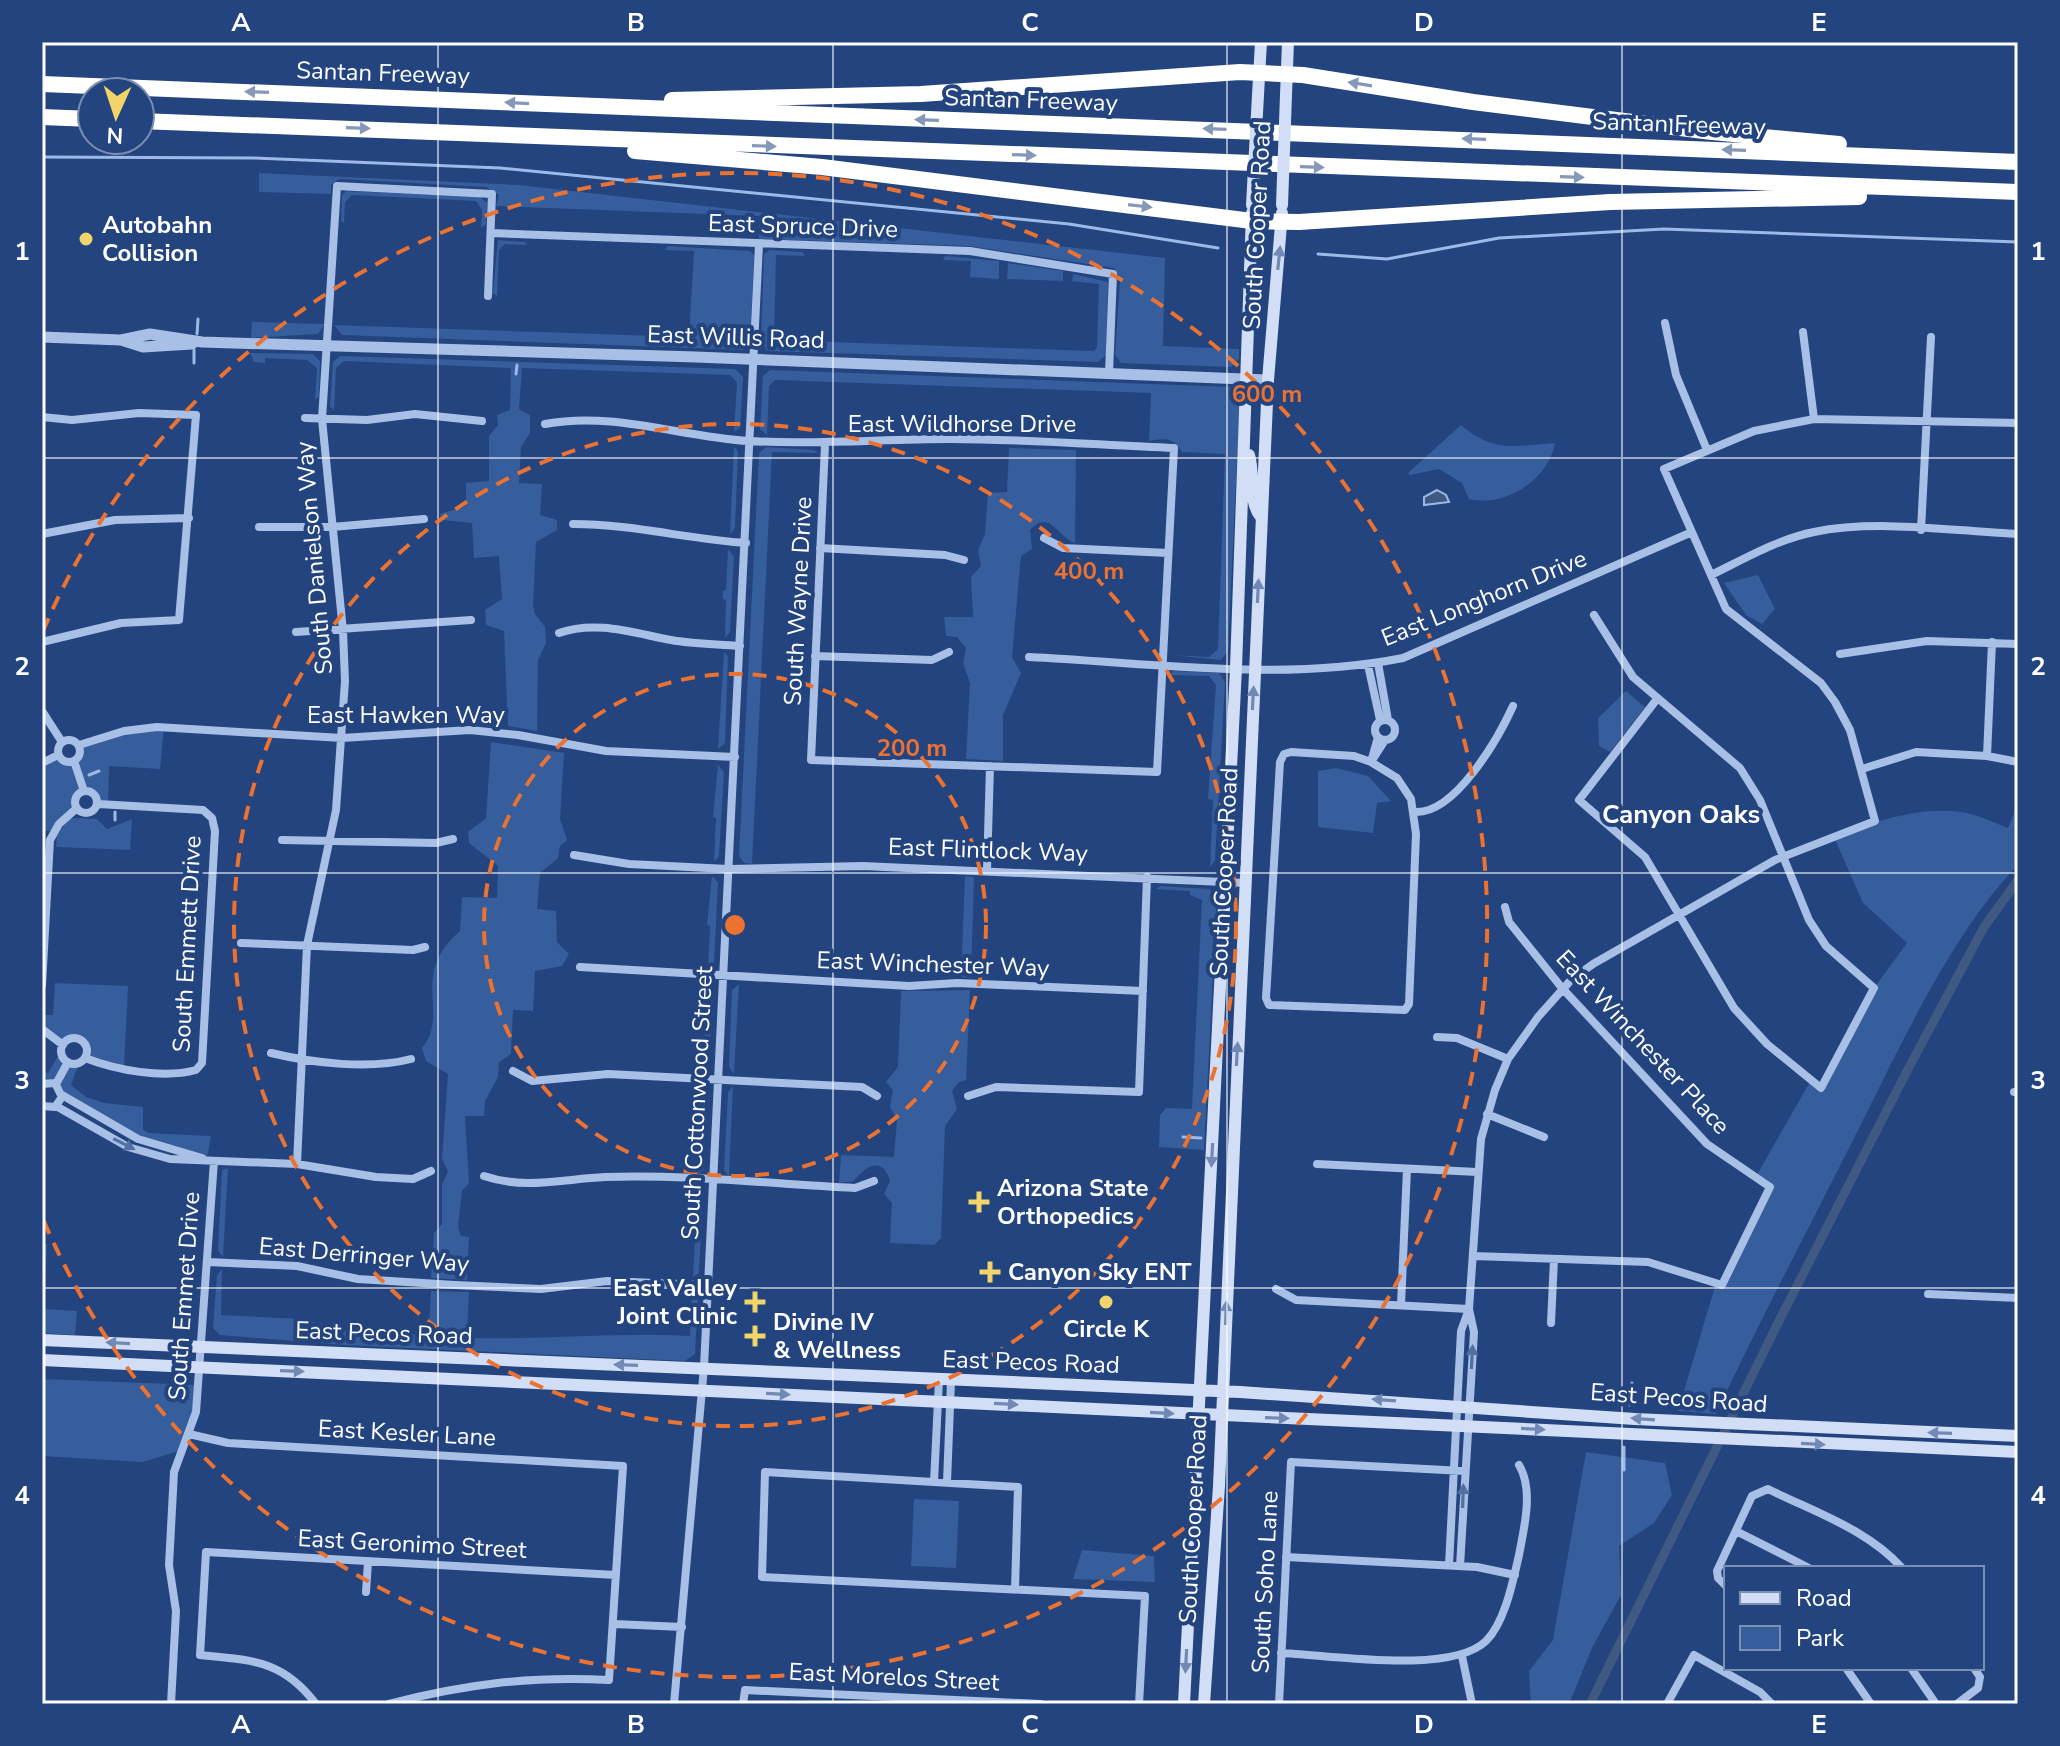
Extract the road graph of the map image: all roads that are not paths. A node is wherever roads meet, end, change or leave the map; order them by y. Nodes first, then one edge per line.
1 (1261, 42) edge
2 (1288, 42) edge
3 (1259, 73) junction
4 (1287, 75) junction
5 (43, 84) edge
6 (595, 107) junction
7 (42, 117) edge
8 (76, 118) edge
9 (156, 122) edge
10 (491, 133) junction
11 (2013, 161) edge
12 (1975, 190) junction
13 (2018, 192) edge
14 (1252, 213) junction
15 (1282, 213) junction
16 (491, 233) junction
17 (759, 244) junction
18 (488, 296) dead end
19 (1665, 323) dead end
20 (1803, 332) dead end
21 (42, 337) edge
22 (1931, 337) dead end
23 (327, 345) junction
24 (754, 359) junction
25 (1109, 373) junction
26 (1248, 379) junction
27 (1268, 380) junction
28 (42, 417) edge
29 (305, 418) dead end
30 (322, 419) junction
31 (1814, 419) junction
32 (1928, 420) junction
33 (482, 421) dead end
34 (2018, 423) edge
35 (545, 424) dead end
36 (1245, 440) junction
37 (750, 441) junction
38 (825, 444) junction
39 (1707, 450) junction
40 (189, 518) junction
41 (1262, 518) junction
42 (424, 519) dead end
43 (573, 524) dead end
44 (259, 527) dead end
45 (332, 527) junction
46 (1921, 530) junction
47 (1692, 532) junction
48 (42, 534) edge
49 (2018, 534) edge
50 (1044, 538) dead end
51 (746, 543) junction
52 (820, 548) junction
53 (1168, 553) junction
54 (964, 560) dead end
55 (1711, 575) junction
56 (1594, 615) dead end
57 (471, 620) dead end
58 (343, 631) junction
59 (296, 632) dead end
60 (559, 633) dead end
61 (42, 642) edge
62 (1992, 642) junction
63 (2018, 644) edge
64 (740, 646) junction
65 (949, 652) dead end
66 (1840, 654) dead end
67 (815, 656) junction
68 (1029, 657) dead end
69 (1163, 664) junction
70 (1373, 664) junction
71 (1236, 668) junction
72 (1255, 669) junction
73 (1657, 699) junction
74 (1513, 706) dead end
75 (42, 711) edge
76 (1384, 720) junction
77 (342, 738) junction
78 (1381, 738) junction
79 (62, 742) junction
80 (79, 745) junction
81 (58, 755) junction
82 (1987, 756) junction
83 (735, 757) junction
84 (74, 761) junction
85 (1371, 762) junction
86 (2018, 762) edge
87 (42, 763) edge
88 (990, 766) junction
89 (1862, 769) junction
90 (84, 791) junction
91 (98, 804) junction
92 (77, 808) junction
93 (1415, 812) junction
94 (331, 838) junction
95 (453, 839) dead end
96 (282, 840) dead end
97 (574, 855) dead end
98 (1782, 858) junction
99 (728, 869) junction
100 (987, 870) junction
101 (1147, 877) junction
102 (1225, 882) junction
103 (1246, 883) junction
104 (1505, 907) dead end
105 (1677, 915) junction
106 (241, 943) dead end
107 (307, 945) junction
108 (425, 947) dead end
109 (580, 967) dead end
110 (723, 976) junction
111 (42, 985) edge
112 (1562, 988) junction
113 (1143, 991) junction
114 (42, 1029) edge
115 (1437, 1037) dead end
116 (63, 1045) junction
117 (271, 1053) dead end
118 (85, 1058) junction
119 (411, 1059) dead end
120 (1508, 1059) junction
121 (302, 1060) junction
122 (68, 1062) junction
123 (513, 1071) dead end
124 (718, 1079) junction
125 (42, 1084) edge
126 (56, 1084) junction
127 (62, 1095) junction
128 (877, 1096) dead end
129 (968, 1096) dead end
130 (42, 1106) edge
131 (56, 1106) junction
132 (1487, 1114) junction
133 (1544, 1137) dead end
134 (214, 1161) junction
135 (297, 1164) junction
136 (1317, 1164) dead end
137 (1407, 1169) junction
138 (431, 1171) dead end
139 (1477, 1172) junction
140 (484, 1176) dead end
141 (713, 1181) junction
142 (874, 1181) dead end
143 (1473, 1256) junction
144 (1554, 1259) junction
145 (208, 1262) junction
146 (707, 1285) junction
147 (1276, 1289) dead end
148 (1928, 1294) dead end
149 (2018, 1298) edge
150 (1401, 1305) junction
151 (1469, 1309) junction
152 (1551, 1323) dead end
153 (42, 1340) edge
154 (202, 1347) junction
155 (42, 1360) edge
156 (704, 1367) junction
157 (201, 1368) junction
158 (945, 1381) junction
159 (700, 1390) junction
160 (1200, 1391) junction
161 (1223, 1391) junction
162 (944, 1401) junction
163 (1463, 1405) junction
164 (1199, 1415) junction
165 (1221, 1416) junction
166 (1461, 1425) junction
167 (189, 1434) junction
168 (2018, 1436) edge
169 (936, 1440) junction
170 (949, 1440) junction
171 (2018, 1452) edge
172 (935, 1453) junction
173 (948, 1454) junction
174 (1519, 1465) dead end
175 (1453, 1470) junction
176 (1464, 1471) junction
177 (934, 1482) junction
178 (947, 1482) junction
179 (1736, 1531) junction
180 (1286, 1557) junction
181 (368, 1562) junction
182 (1449, 1565) junction
183 (1460, 1566) junction
184 (1805, 1566) edge
185 (1900, 1566) edge
186 (616, 1575) junction
187 (1515, 1575) junction
188 (1724, 1584) edge
189 (1015, 1589) junction
190 (366, 1592) dead end
191 (614, 1624) junction
192 (682, 1627) junction
193 (1281, 1653) junction
194 (1462, 1656) junction
195 (1847, 1670) edge
196 (1912, 1670) edge
197 (1975, 1670) edge
198 (171, 1704) edge
199 (316, 1704) edge
200 (388, 1704) edge
201 (674, 1704) edge
202 (743, 1704) edge
203 (1041, 1704) edge
204 (1139, 1704) edge
205 (1184, 1704) edge
206 (1204, 1704) edge
207 (1279, 1704) edge
208 (1472, 1704) edge
209 (1667, 1704) edge
210 (1772, 1704) edge
211 (1871, 1704) edge
212 (1936, 1704) edge
213 (1957, 1704) edge

1 - 3 main road, South Cooper Road
2 - 4 main road, South Cooper Road
3 - 4 highway
3 - 6 highway
3 - 14 main road, South Cooper Road, bridge
11 -> 4 highway
4 - 15 main road, South Cooper Road, bridge
6 -> 5 highway, Santan Freeway
11 -> 6 highway, Santan Freeway
7 - 8 highway
9 -> 10 highway
10 -> 12 highway
10 -> 14 highway
12 - 13 highway
12 - 15 highway
14 - 15 highway
14 - 26 main road, South Cooper Road
27 -> 15 main road, South Cooper Road
16 - 17 street, East Spruce Drive
16 - 18 street
16 - 23 street, South Danielson Way
17 - 24 street, South Cottonwood Street
17 - 25 street, East Spruce Drive
19 - 39 street
20 - 31 street
21 - 23 street, East Willis Road
22 - 32 street
23 - 24 street, East Willis Road
23 - 30 street, South Danielson Way
24 - 25 street, East Willis Road
24 - 37 street, South Cottonwood Street
25 - 26 street, East Willis Road
26 - 27 street, East Willis Road
26 - 36 main road, South Cooper Road
27 - 41 main road, South Cooper Road
28 - 40 street
29 - 30 street
30 - 33 street
30 - 45 street, South Danielson Way
31 - 32 street
31 - 39 street
32 - 34 street
32 - 46 street
35 - 37 street, East Wildhorse Drive
36 - 41 main road
36 - 71 main road, South Cooper Road
37 - 38 street, East Wildhorse Drive
37 - 51 street, South Cottonwood Street
38 - 52 street, South Wayne Drive
38 - 53 street, East Wildhorse Drive
39 - 47 street
40 - 48 street
40 - 61 street
72 -> 41 main road, South Cooper Road
42 - 45 street
43 - 51 street
44 - 45 street
45 - 58 street, South Danielson Way
46 - 49 street
46 - 55 street
47 - 55 street
47 - 70 street, East Longhorn Drive
50 - 53 street
51 - 64 street, South Cottonwood Street
52 - 54 street
52 - 67 street, South Wayne Drive
53 - 69 street
55 - 89 street
56 - 73 street
57 - 58 street
58 - 59 street
58 - 77 street, South Danielson Way
60 - 64 street
62 - 63 street
62 - 66 street
62 - 82 street
64 - 83 street, South Cottonwood Street
65 - 67 street
67 - 88 street, South Wayne Drive
68 - 69 street, East Longhorn Drive
69 - 71 street, East Longhorn Drive
69 - 88 street
70 - 72 street, East Longhorn Drive
70 - 76 street
71 - 72 street, East Longhorn Drive
71 - 102 main road, South Cooper Road
103 -> 72 main road, South Cooper Road
73 - 98 street
73 - 105 street
74 - 93 street
75 - 79 street
76 - 78 street
76 - 78 street
77 - 80 street, East Hawken Way
77 - 83 street, East Hawken Way
77 - 94 street, South Danielson Way
78 - 85 street
79 - 80 street
79 - 81 street
80 - 84 street
81 - 84 street
81 - 87 street
82 - 86 street
82 - 89 street
83 - 99 street, South Cottonwood Street
84 - 90 street
85 - 93 street
85 - 93 street
88 - 100 street
89 - 98 street
90 - 91 street
90 - 92 street
91 - 92 street
91 - 118 street, South Emmett Drive
92 - 111 street
94 - 95 street
94 - 96 street
94 - 107 street, South Danielson Way
97 - 99 street, East Flintlock Way
98 - 105 street
98 - 105 street
99 - 100 street, East Flintlock Way
99 - 110 street, South Cottonwood Street
100 - 101 street, East Flintlock Way
101 - 102 street, East Flintlock Way
101 - 113 street
102 - 103 street, East Flintlock Way
102 -> 160 main road, South Cooper Road
161 -> 103 main road, South Cooper Road
104 - 112 street, East Winchester Place
105 - 112 street
106 - 107 street
107 - 108 street
107 - 121 street, South Danielson Way
109 - 110 street
110 - 113 street, East Winchester Way
110 - 124 street, South Cottonwood Street
112 - 120 street
112 - 144 street, East Winchester Place
113 - 129 street
114 - 116 street
115 - 120 street
116 - 118 street
116 - 122 street
117 - 121 street
118 - 122 street
119 - 121 street
120 - 132 street
121 - 135 street, South Danielson Way
122 - 126 street
123 - 124 street
124 - 128 street
124 - 141 street, South Cottonwood Street
125 - 126 street
126 - 127 street
127 - 131 street
127 - 134 street
130 - 131 street
131 -> 134 street
132 - 133 street
132 - 139 street
134 - 135 street
134 - 145 street, South Emmet Drive
135 - 138 street
136 - 137 street
137 - 139 street
137 - 150 street
139 - 143 street
140 - 141 street
141 - 142 street
141 - 146 street, South Cottonwood Street
143 - 144 street
143 - 151 street
144 - 152 street
145 - 146 street, East Derringer Way
145 - 154 street, South Emmet Drive
146 - 156 street, South Cottonwood Street
147 - 150 street
148 - 149 street
150 - 151 street
151 - 163 street
154 -> 153 main road, East Pecos Road
156 -> 154 main road, East Pecos Road
154 - 157 street, South Emmet Drive
155 - 157 main road, East Pecos Road
156 - 158 main road, East Pecos Road
156 - 159 street, South Cottonwood Street
157 -> 159 main road, East Pecos Road
157 - 167 street, South Emmet Drive
158 - 160 main road, East Pecos Road
158 - 162 street
159 -> 162 main road, East Pecos Road
159 - 192 street, South Cottonwood Street
160 - 161 main road, East Pecos Road
160 - 164 main road, South Cooper Road
163 -> 161 main road, East Pecos Road
161 - 165 main road, South Cooper Road
162 -> 164 main road, East Pecos Road
162 - 169 street
162 - 170 street
163 - 166 street
168 -> 163 main road, East Pecos Road
164 - 165 main road, East Pecos Road
164 -> 205 main road, South Cooper Road
165 -> 166 main road, East Pecos Road
165 - 206 main road, South Cooper Road
166 -> 171 main road, East Pecos Road
166 - 175 street
166 - 176 street
167 - 186 street, East Kesler Lane
167 - 198 street, South Emmet Drive
169 - 170 street
169 - 172 street
170 - 173 street
172 - 173 street
172 - 177 street
173 - 178 street
174 - 187 street
175 - 176 street
175 - 180 street, South Soho Lane
175 - 182 street
183 -> 176 street
177 - 178 street
177 - 189 street
178 - 189 street
179 - 184 street
179 - 185 street
179 - 188 street
180 - 182 street
180 - 193 street, South Soho Lane
181 - 186 street, East Geronimo Street
181 - 190 street
181 - 199 street, East Geronimo Street
182 - 183 street
183 - 187 street
186 - 191 street
187 - 194 street
189 - 204 street
191 - 192 street
191 - 200 street
192 - 201 street, South Cottonwood Street
193 - 194 street
193 - 207 street, South Soho Lane
194 - 208 street
195 - 211 street
196 - 212 street
197 - 213 street
202 - 203 street, East Morelos Street
209 - 210 street

